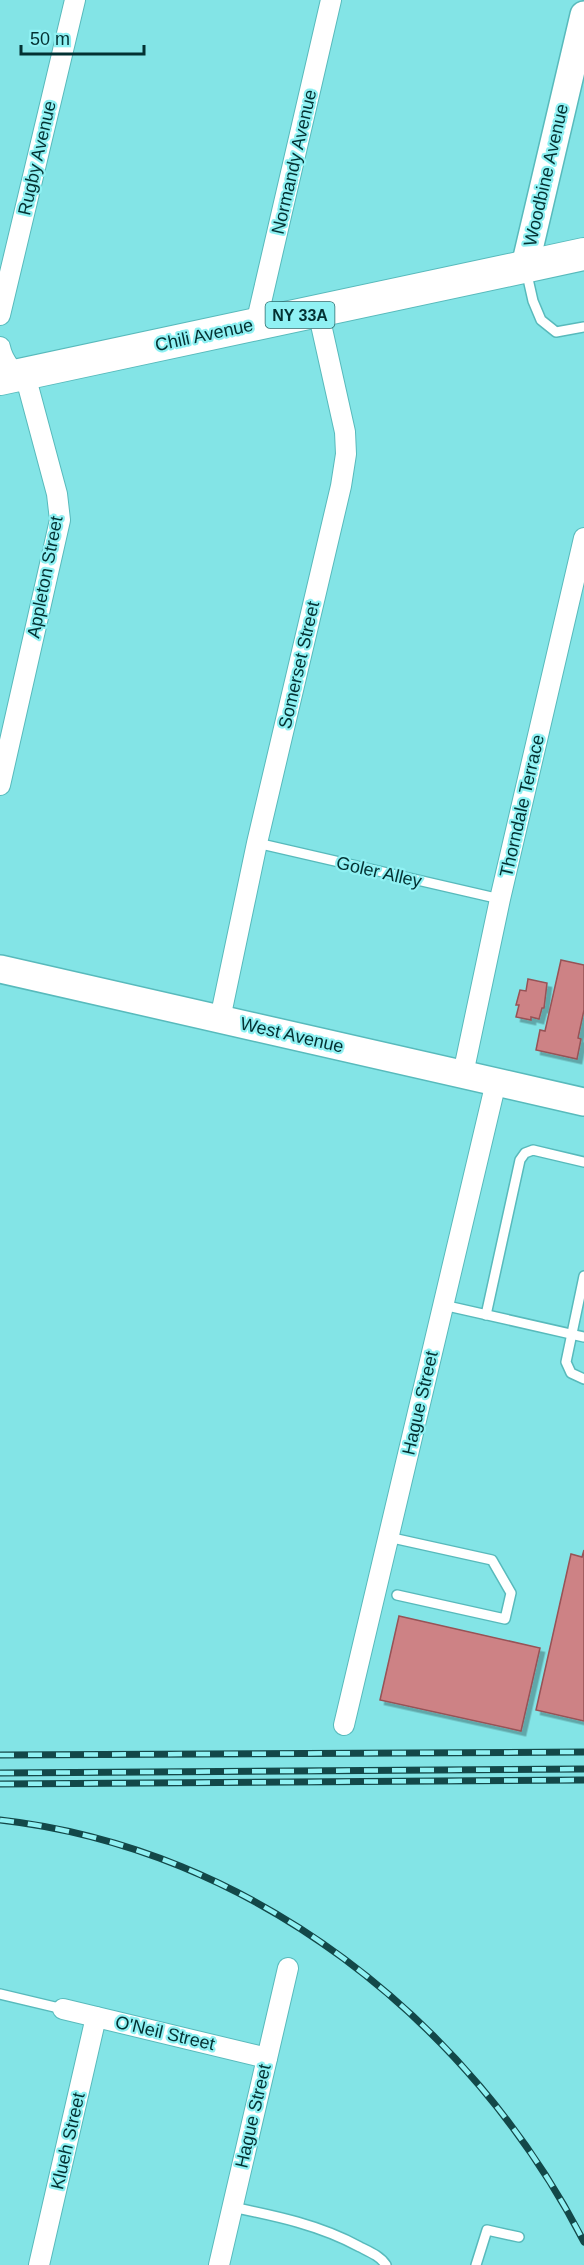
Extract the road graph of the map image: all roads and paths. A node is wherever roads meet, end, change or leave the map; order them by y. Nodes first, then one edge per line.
1 (75, 0) edge
2 (331, 0) edge
3 (584, 15) edge
4 (584, 254) edge
5 (525, 266) junction
6 (318, 311) junction
7 (0, 315) edge
8 (256, 324) junction
9 (584, 327) edge
10 (0, 346) edge
11 (8, 377) edge
12 (584, 538) edge
13 (0, 784) edge
14 (257, 843) junction
15 (500, 899) junction
16 (0, 969) edge
17 (220, 1019) junction
18 (463, 1074) junction
19 (496, 1082) junction
20 (584, 1102) edge
21 (584, 1162) edge
22 (584, 1276) edge
23 (443, 1305) junction
24 (486, 1315) junction
25 (571, 1335) junction
26 (584, 1337) edge
27 (584, 1379) edge
28 (388, 1537) junction
29 (397, 1595) dead end
30 (344, 1725) dead end
31 (288, 1968) dead end
32 (0, 1994) edge
33 (63, 2009) joint
34 (96, 2017) junction
35 (267, 2058) junction
36 (232, 2207) junction
37 (519, 2237) dead end
38 (39, 2265) edge
39 (219, 2265) edge
40 (386, 2265) edge
41 (476, 2265) edge

1 - 7 street, Rugby Avenue
2 - 8 street, Normandy Avenue
3 - 5 main road, Woodbine Avenue
4 - 5 main road, Chili Avenue / NY 33A
5 - 6 main road, Chili Avenue / NY 33A
5 - 9 lane
6 - 8 main road, Chili Avenue / NY 33A
6 - 14 street, Somerset Street
8 - 11 main road, Chili Avenue / NY 33A
10 - 11 street
11 - 13 street, Appleton Street
12 - 15 street, Thorndale Terrace
14 - 15 lane, Goler Alley
14 - 17 street, Somerset Street
15 - 18 street, Thorndale Terrace
16 - 17 main road, West Avenue
17 - 18 main road, West Avenue
18 - 19 main road, West Avenue
19 - 20 main road, West Avenue
19 - 23 street, Hague Street
21 - 24 lane
22 - 25 lane
23 - 24 lane
23 - 28 street, Hague Street
24 - 25 lane
25 - 26 lane
25 - 27 lane
28 - 29 lane
28 - 30 street, Hague Street
31 - 35 street, Hague Street
32 - 33 lane
33 - 34 street, O'Neil Street
34 - 35 street, O'Neil Street
34 - 38 street, Klueh Street
35 - 36 street, Hague Street
36 - 39 street, Hague Street
36 - 40 lane
37 - 41 lane

